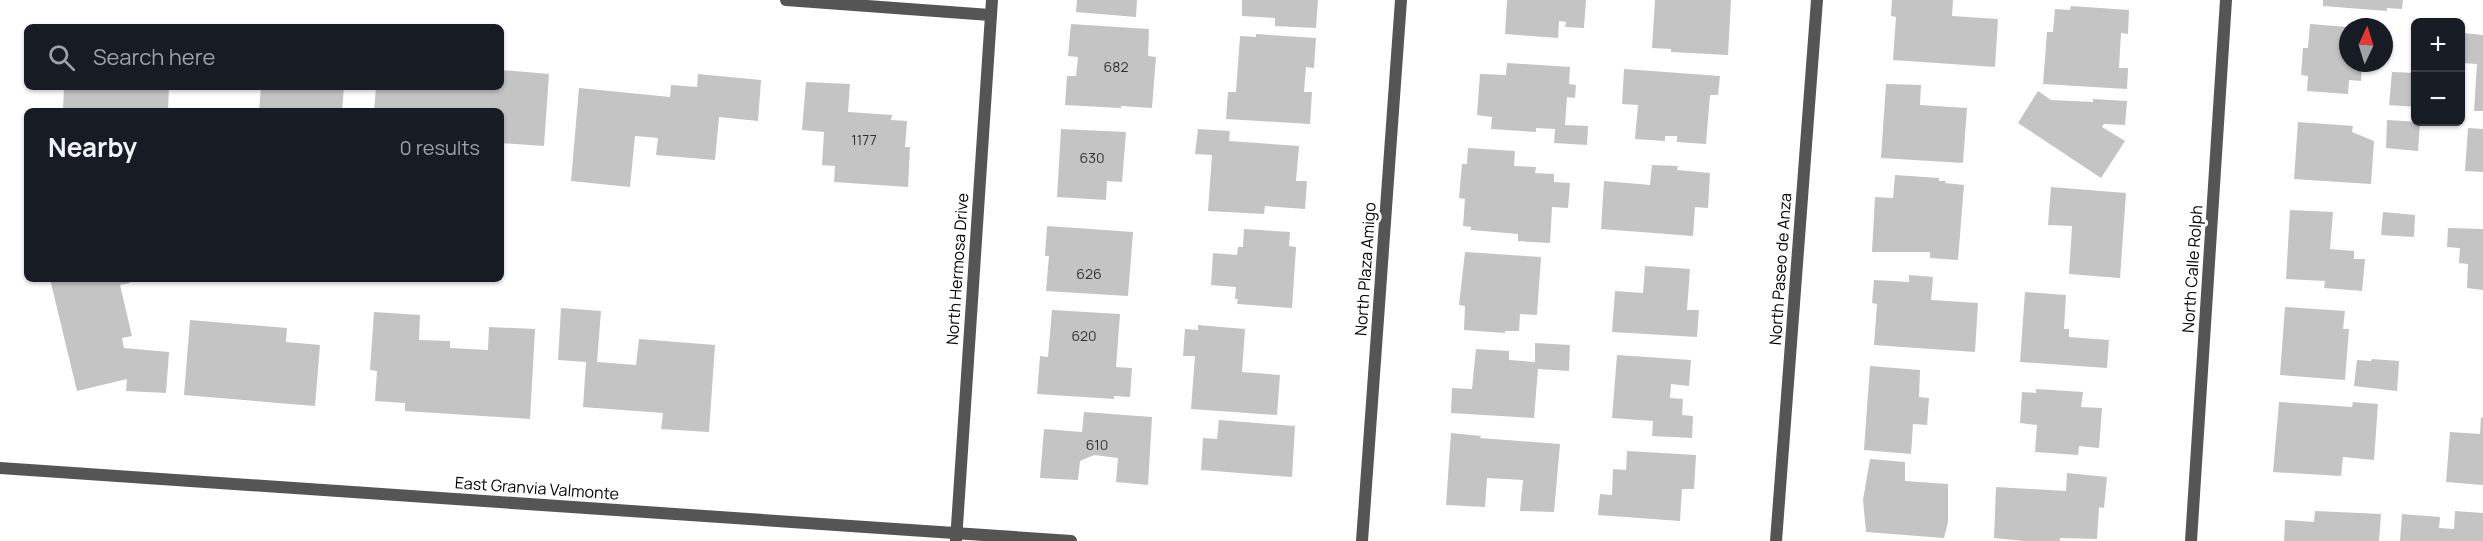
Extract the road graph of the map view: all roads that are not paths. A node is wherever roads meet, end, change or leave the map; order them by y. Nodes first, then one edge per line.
1 (786, 0) edge
2 (992, 0) edge
3 (1401, 0) edge
4 (1817, 0) edge
5 (2226, 0) edge
6 (990, 15) junction
7 (0, 468) edge
8 (956, 537) edge
9 (1071, 541) edge
10 (1362, 541) edge
11 (1776, 541) edge
12 (2191, 541) edge

1 - 6 street
2 - 6 street, North Hermosa Drive
3 - 10 street, North Plaza Amigo
4 - 11 street, North Paseo de Anza
5 - 12 street, North Calle Rolph
6 - 8 street, North Hermosa Drive
7 - 8 street, East Granvia Valmonte
8 - 9 street, East Granvia Valmonte

